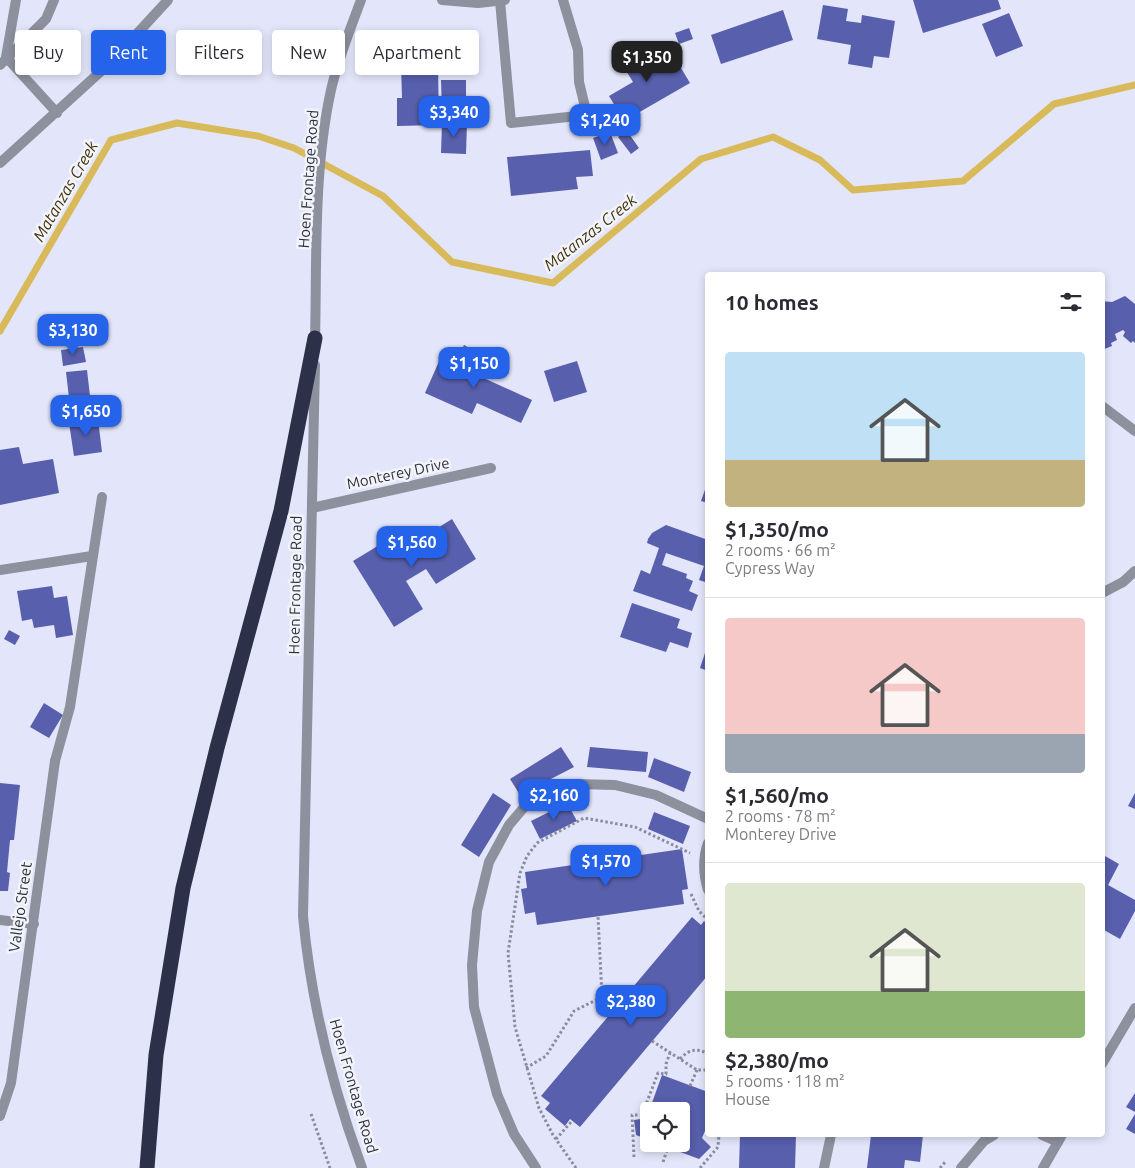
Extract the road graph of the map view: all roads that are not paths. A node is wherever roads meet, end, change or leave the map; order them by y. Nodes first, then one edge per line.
1 (16, 0) edge
2 (54, 0) edge
3 (168, 0) edge
4 (361, 0) edge
5 (442, 0) edge
6 (563, 0) edge
7 (503, 1) edge
8 (3, 61) edge
9 (57, 112) junction
10 (0, 162) edge
11 (316, 338) junction
12 (1105, 408) edge
13 (1135, 430) edge
14 (491, 468) dead end
15 (102, 497) dead end
16 (312, 508) junction
17 (92, 556) junction
18 (0, 570) edge
19 (1135, 571) edge
20 (1105, 591) edge
21 (705, 818) edge
22 (705, 851) edge
23 (705, 879) edge
24 (0, 920) edge
25 (34, 924) junction
26 (1135, 1008) edge
27 (1105, 1059) edge
28 (0, 1116) edge
29 (830, 1137) edge
30 (991, 1137) edge
31 (1060, 1139) edge
32 (147, 1168) edge
33 (362, 1168) edge
34 (536, 1168) edge
35 (824, 1168) edge
36 (961, 1168) edge
37 (1043, 1168) edge

1 - 8 street
2 - 8 street
3 - 9 street
4 - 11 street, Hoen Frontage Road
5 - 7 street
6 - 7 street
8 - 9 street
9 - 10 street
11 - 16 street, Hoen Frontage Road
11 - 32 highway
12 - 13 street
14 - 16 street, Monterey Drive
15 - 17 street, Vallejo Street
16 - 33 street, Hoen Frontage Road
17 - 18 street
17 - 25 street, Vallejo Street
19 - 20 street
21 - 34 street
22 - 23 street
24 - 25 street
25 - 28 street, Vallejo Street
26 - 27 street
29 - 35 street
30 - 36 street
31 - 37 street

